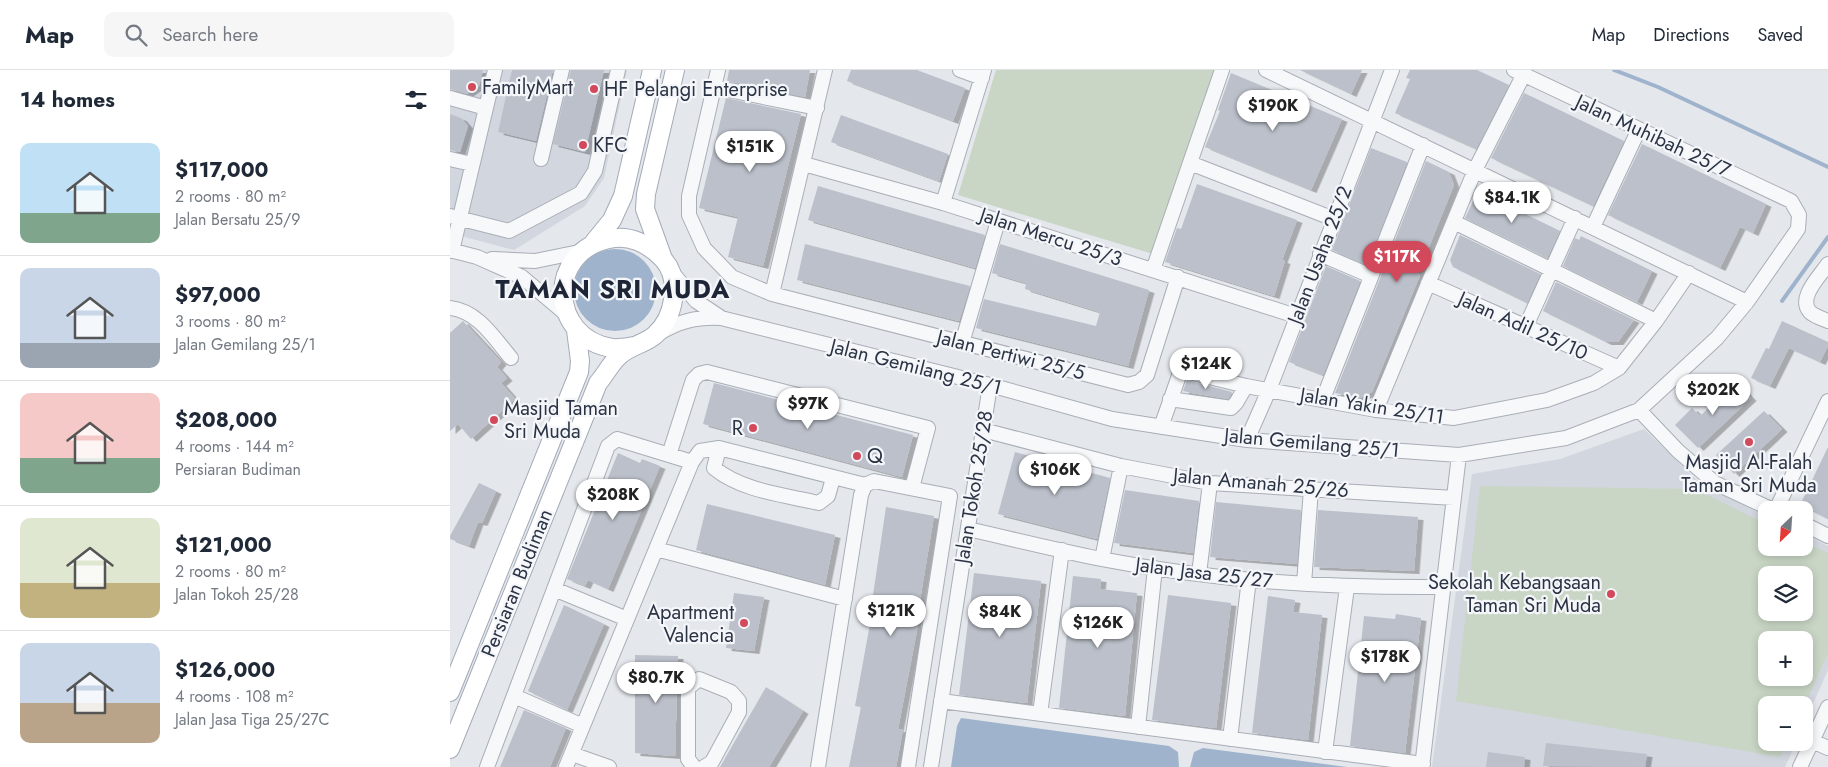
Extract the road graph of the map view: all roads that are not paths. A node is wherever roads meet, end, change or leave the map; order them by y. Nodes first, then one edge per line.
1 (495, 70) edge
2 (562, 70) edge
3 (618, 70) edge
4 (652, 70) edge
5 (674, 70) edge
6 (718, 70) edge
7 (825, 70) edge
8 (960, 70) edge
9 (1222, 70) edge
10 (1266, 70) edge
11 (1392, 70) edge
12 (1519, 72) edge
13 (983, 74) edge
14 (714, 87) junction
15 (450, 98) edge
16 (486, 108) junction
17 (817, 108) junction
18 (1372, 120) junction
19 (1639, 129) junction
20 (1423, 145) junction
21 (450, 159) edge
22 (541, 159) dead end
23 (1190, 163) junction
24 (472, 164) junction
25 (804, 164) junction
26 (1475, 170) junction
27 (1791, 201) joint
28 (943, 203) junction
29 (455, 218) edge
30 (1575, 218) junction
31 (1334, 219) junction
32 (998, 221) junction
33 (1454, 222) junction
34 (1593, 227) junction
35 (587, 247) junction
36 (451, 250) edge
37 (1320, 254) junction
38 (477, 258) junction
39 (666, 264) junction
40 (1828, 264) edge
41 (1153, 270) junction
42 (1552, 270) junction
43 (1689, 273) junction
44 (1372, 276) junction
45 (1178, 277) junction
46 (1428, 283) junction
47 (772, 294) junction
48 (1747, 302) junction
49 (450, 308) edge
50 (566, 314) junction
51 (1296, 316) junction
52 (721, 318) junction
53 (1656, 321) junction
54 (1828, 321) edge
55 (1526, 326) junction
56 (576, 330) junction
57 (655, 335) junction
58 (962, 343) junction
59 (635, 346) junction
60 (511, 358) dead end
61 (1619, 368) junction
62 (990, 385) junction
63 (1246, 386) junction
64 (1269, 390) junction
65 (1323, 399) junction
66 (1170, 400) junction
67 (1828, 401) edge
68 (1376, 410) junction
69 (1639, 410) junction
70 (1823, 426) edge
71 (1161, 427) junction
72 (983, 430) junction
73 (1247, 440) junction
74 (719, 448) junction
75 (669, 455) junction
76 (1459, 455) junction
77 (692, 462) junction
78 (1122, 466) junction
79 (833, 478) junction
80 (1210, 483) junction
81 (865, 485) junction
82 (912, 488) junction
83 (1311, 489) junction
84 (1454, 498) junction
85 (1779, 501) edge
86 (1758, 502) edge
87 (1813, 528) edge
88 (968, 529) junction
89 (1828, 536) edge
90 (656, 549) junction
91 (1062, 550) junction
92 (1102, 559) junction
93 (1155, 568) junction
94 (1199, 574) junction
95 (1249, 579) junction
96 (1304, 584) junction
97 (1347, 587) junction
98 (1443, 587) junction
99 (554, 589) junction
100 (845, 599) junction
101 (627, 619) junction
102 (454, 671) edge
103 (450, 692) edge
104 (514, 696) junction
105 (941, 702) junction
106 (1828, 707) edge
107 (1040, 714) junction
108 (583, 726) junction
109 (1138, 727) junction
110 (1230, 739) junction
111 (1813, 739) edge
112 (1813, 741) edge
113 (1828, 748) edge
114 (450, 749) edge
115 (1807, 751) edge
116 (1325, 752) junction
117 (572, 754) junction
118 (1422, 766) edge
119 (487, 767) edge
120 (566, 767) edge
121 (609, 767) edge
122 (694, 767) edge
123 (704, 767) edge
124 (818, 767) edge
125 (908, 767) edge
126 (931, 767) edge
127 (1800, 767) edge

1 - 16 street
2 - 22 street
3 - 29 street
4 - 35 main road
5 - 39 main road
6 - 14 street, Jalan Pertiwi 25/5
7 - 17 street
8 - 13 street
9 - 23 street
10 - 18 street
11 - 18 street, Jalan Usaha 25/2
12 - 19 street, Jalan Muhibah 25/7
12 - 26 street
13 - 28 street
14 - 17 street
14 - 47 street, Jalan Pertiwi 25/5
15 - 16 street
16 - 24 street
17 - 25 street
18 - 20 street
18 - 31 street, Jalan Usaha 25/2
19 - 27 street, Jalan Muhibah 25/7
19 - 34 street
20 - 26 street
20 - 44 street
21 - 24 street
23 - 31 street
23 - 41 street
24 - 29 street
25 - 28 street, Jalan Mercu 25/3
25 - 47 street
26 - 30 street
26 - 33 street
27 - 48 street, Jalan Gemilang 25/1
28 - 32 street, Jalan Mercu 25/3
29 - 36 street
30 - 34 street
30 - 42 street
31 - 37 street, Jalan Usaha 25/2
32 - 41 street, Jalan Mercu 25/3
32 - 58 street
33 - 42 street
33 - 46 street
34 - 43 street
35 - 38 street
35 - 39 main road
35 - 50 main road
36 - 38 street
37 - 44 street
37 - 51 street, Jalan Usaha 25/2
38 - 50 street
39 - 52 street, Jalan Gemilang 25/1
39 - 57 main road
40 - 54 street
41 - 45 street, Jalan Mercu 25/3
42 - 53 street
42 - 55 street
43 - 48 street
43 - 53 street, Jalan Yakin 25/11
44 - 65 street
45 - 51 street, Jalan Mercu 25/3
45 - 58 street, Jalan Pertiwi 25/5
46 - 55 street, Jalan Adil 25/10
46 - 68 street
47 - 58 street, Jalan Pertiwi 25/5
48 - 69 street, Jalan Gemilang 25/1
49 - 60 street
50 - 56 main road
51 - 64 street, Jalan Usaha 25/2
52 - 57 street, Jalan Gemilang 25/1
52 - 62 street, Jalan Gemilang 25/1
53 - 61 street, Jalan Yakin 25/11
55 - 61 street, Jalan Adil 25/10
56 - 59 main road
56 - 102 main road, Persiaran Budiman
57 - 59 main road
59 - 114 main road, Persiaran Budiman
61 - 68 street, Jalan Yakin 25/11
62 - 71 street, Jalan Gemilang 25/1
62 - 72 street, Jalan Tokoh 25/28
63 - 64 street, Jalan Yakin 25/11
63 - 66 street
63 - 66 street, Jalan Yakin 25/11
64 - 65 street, Jalan Yakin 25/11
64 - 73 street, Jalan Usaha 25/2
65 - 68 street, Jalan Yakin 25/11
66 - 71 street
67 - 70 street
69 - 76 street, Jalan Gemilang 25/1
69 - 86 street
70 - 85 street
71 - 73 street, Jalan Gemilang 25/1
72 - 78 street, Jalan Amanah 25/26
72 - 88 street, Jalan Tokoh 25/28
73 - 76 street, Jalan Gemilang 25/1
74 - 77 street
74 - 79 street
74 - 79 street
75 - 77 street
75 - 82 street
75 - 99 street
76 - 84 street
77 - 90 street
78 - 80 street, Jalan Amanah 25/26
78 - 92 street
79 - 81 street
80 - 83 street, Jalan Amanah 25/26
80 - 94 street
81 - 82 street
81 - 100 street
82 - 125 street
83 - 84 street, Jalan Amanah 25/26
83 - 96 street
84 - 98 street
87 - 89 street
88 - 91 street, Jalan Jasa 25/27
88 - 105 street, Jalan Tokoh 25/28
90 - 100 street
90 - 101 street
91 - 92 street, Jalan Jasa 25/27
91 - 107 street
92 - 93 street, Jalan Jasa 25/27
93 - 94 street, Jalan Jasa 25/27
93 - 109 street
94 - 95 street, Jalan Jasa 25/27
95 - 96 street, Jalan Jasa 25/27
95 - 110 street
96 - 97 street, Jalan Jasa 25/27
97 - 98 street, Jalan Jasa 25/27
97 - 116 street
98 - 118 street
99 - 101 street
99 - 104 street
100 - 124 street
101 - 108 street
102 - 103 main road, Persiaran Budiman
104 - 108 street
104 - 119 street
105 - 107 street
105 - 126 street, Jalan Tokoh 25/28
106 - 111 street
107 - 109 street
108 - 117 street
109 - 110 street
110 - 116 street
112 - 113 street
115 - 127 street
116 - 118 street
117 - 120 street
117 - 121 street
122 - 123 street

